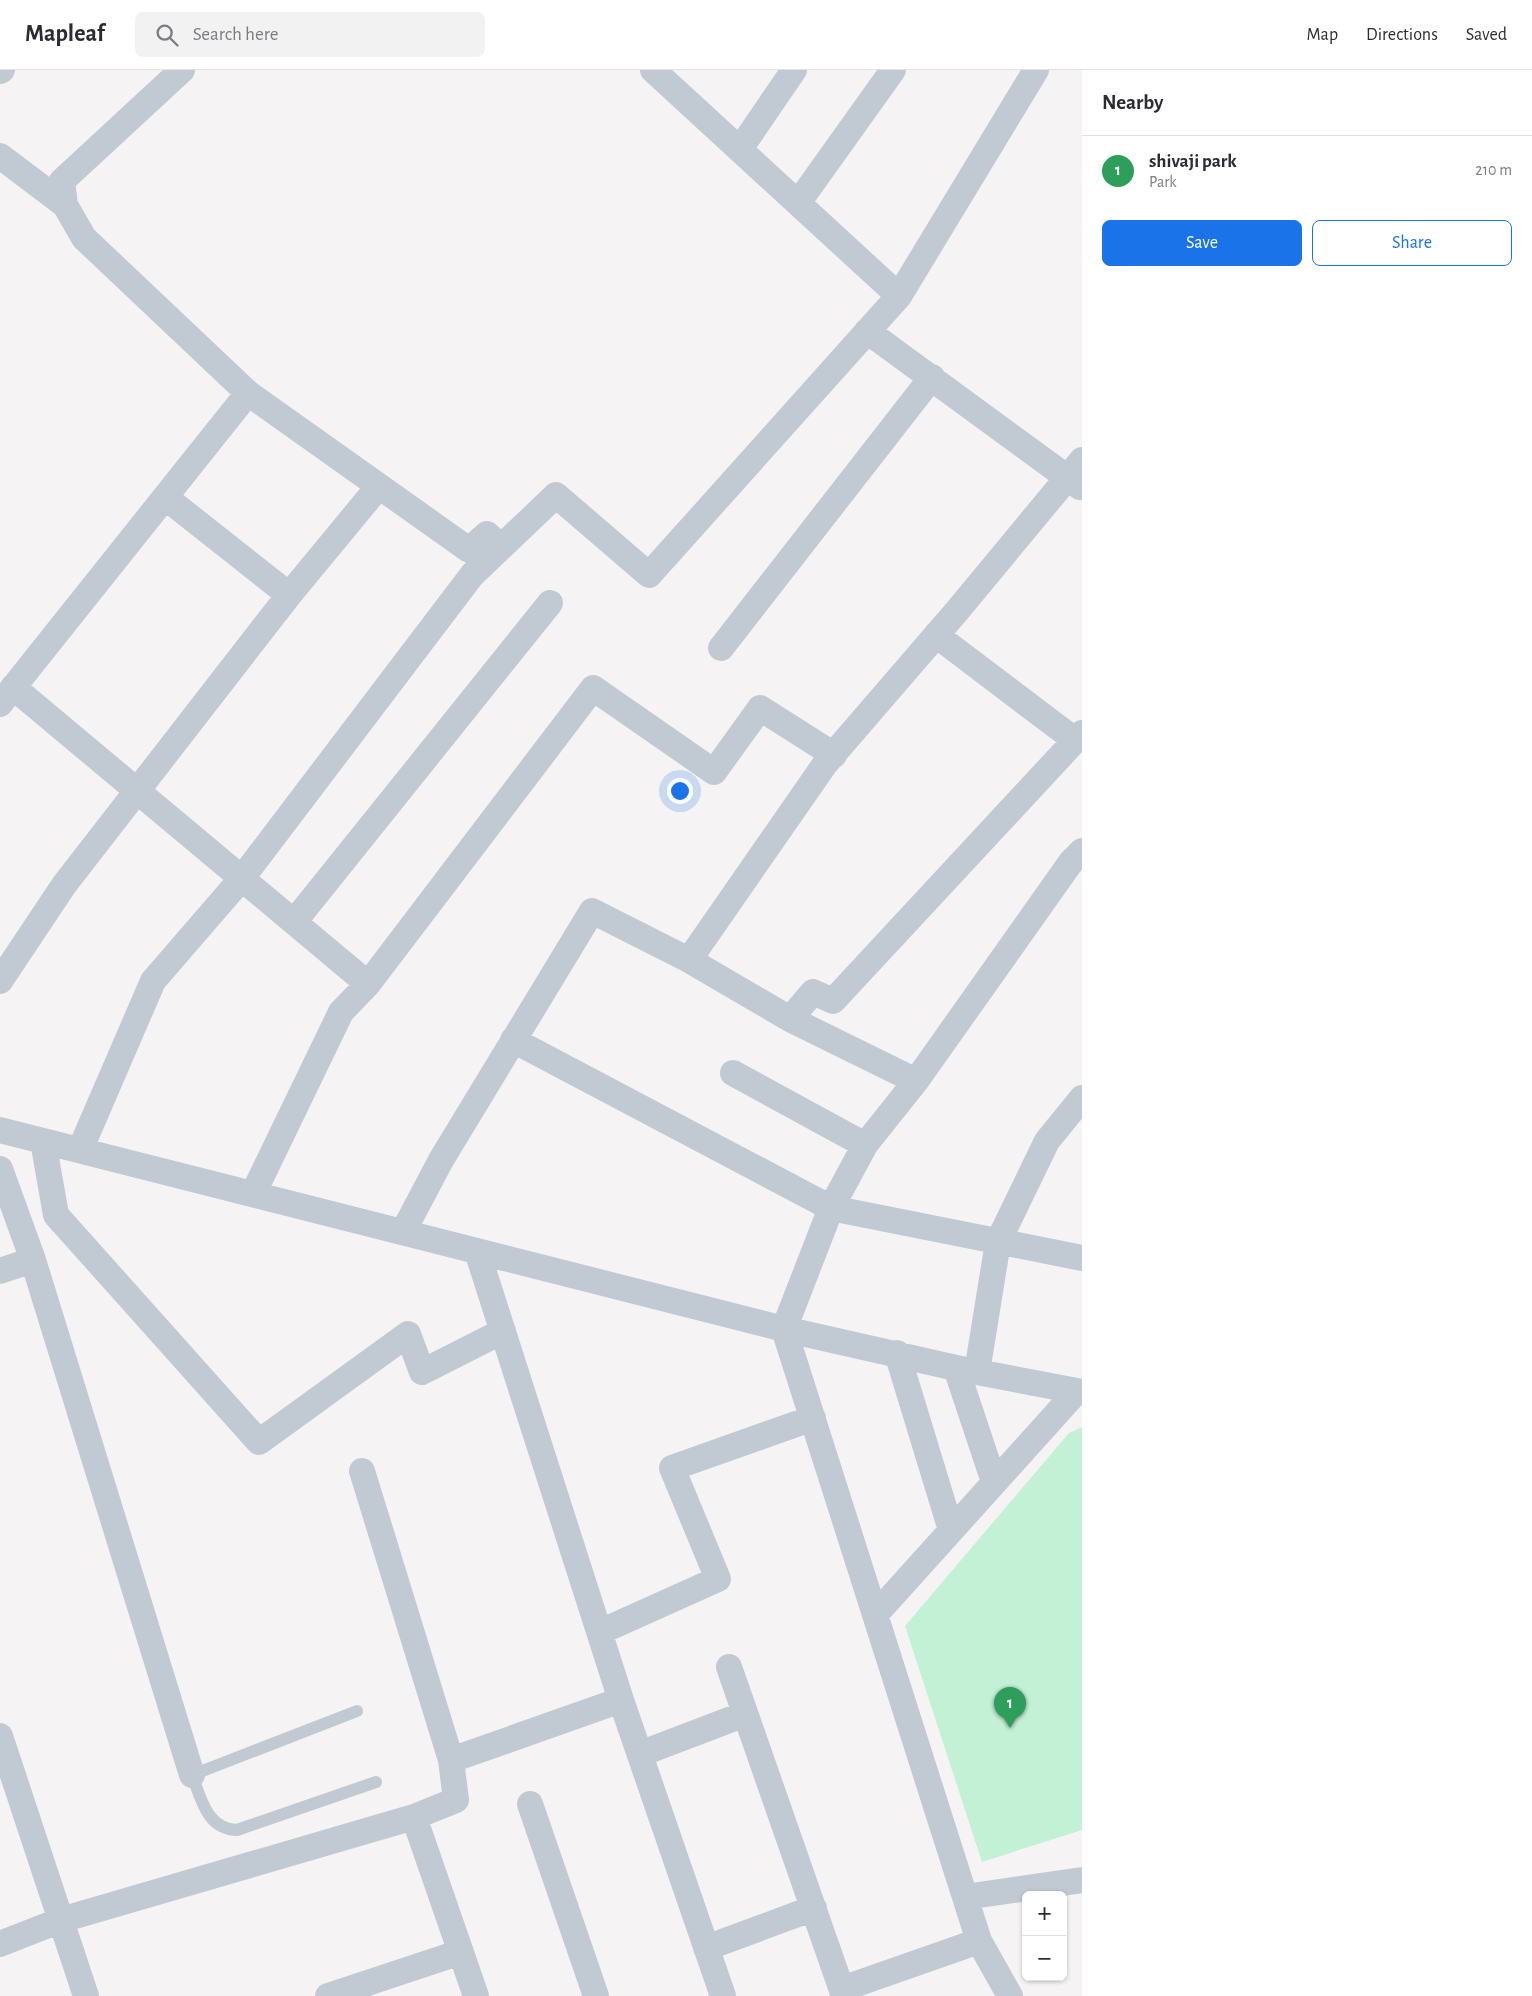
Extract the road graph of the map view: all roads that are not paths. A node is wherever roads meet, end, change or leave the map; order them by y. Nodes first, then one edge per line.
1 (182, 70) edge
2 (654, 70) edge
3 (794, 70) edge
4 (893, 70) edge
5 (1036, 70) edge
6 (740, 149) junction
7 (0, 156) edge
8 (798, 203) junction
9 (65, 205) junction
10 (898, 296) junction
11 (867, 331) junction
12 (932, 377) junction
13 (248, 393) junction
14 (1077, 475) edge
15 (379, 486) junction
16 (165, 497) junction
17 (501, 547) junction
18 (289, 595) junction
19 (550, 603) dead end
20 (936, 636) junction
21 (721, 648) dead end
22 (6, 695) edge
23 (1079, 737) edge
24 (834, 754) junction
25 (138, 791) junction
26 (1082, 851) edge
27 (242, 878) junction
28 (294, 922) junction
29 (689, 960) junction
30 (0, 981) edge
31 (368, 984) junction
32 (790, 1019) junction
33 (513, 1040) junction
34 (733, 1073) dead end
35 (916, 1082) junction
36 (1082, 1098) edge
37 (0, 1130) edge
38 (43, 1141) junction
39 (865, 1145) junction
40 (80, 1150) junction
41 (0, 1169) edge
42 (253, 1194) junction
43 (831, 1208) junction
44 (402, 1232) junction
45 (998, 1242) junction
46 (477, 1251) junction
47 (1082, 1258) edge
48 (33, 1260) junction
49 (0, 1271) edge
50 (784, 1329) junction
51 (503, 1331) junction
52 (897, 1353) junction
53 (967, 1370) junction
54 (1079, 1392) edge
55 (813, 1418) junction
56 (362, 1471) dead end
57 (994, 1482) junction
58 (952, 1530) junction
59 (875, 1615) junction
60 (600, 1632) junction
61 (729, 1667) dead end
62 (621, 1700) junction
63 (357, 1711) dead end
64 (746, 1714) junction
65 (0, 1736) edge
66 (640, 1754) junction
67 (451, 1760) junction
68 (192, 1775) junction
69 (376, 1782) dead end
70 (530, 1804) dead end
71 (414, 1817) junction
72 (1082, 1880) edge
73 (965, 1897) junction
74 (814, 1908) junction
75 (61, 1920) junction
76 (979, 1941) junction
77 (0, 1944) edge
78 (706, 1948) junction
79 (461, 1952) junction
80 (843, 1993) edge
81 (86, 1996) edge
82 (328, 1996) edge
83 (476, 1996) edge
84 (596, 1996) edge
85 (723, 1996) edge
86 (1010, 1996) edge

1 - 9 street
2 - 6 street
3 - 6 street
4 - 8 street
5 - 10 street
6 - 8 street
7 - 9 street
8 - 10 street
9 - 13 street
10 - 11 street
11 - 12 street
11 - 17 street
12 - 14 street
12 - 21 street
13 - 15 street
13 - 16 street
14 - 20 street
15 - 17 street
15 - 18 street
16 - 18 street
16 - 22 street
17 - 27 street
18 - 25 street
19 - 28 street
20 - 23 street
20 - 24 street
22 - 25 street
23 - 32 street
24 - 29 street
24 - 31 street
25 - 27 street
25 - 30 street
26 - 35 street
27 - 28 street
27 - 40 street
28 - 31 street
29 - 32 street
29 - 33 street
31 - 42 street
32 - 35 street
33 - 43 street
33 - 44 street
34 - 39 street
35 - 39 street
36 - 45 street
37 - 38 street
38 - 40 street
38 - 51 street
39 - 43 street
40 - 42 street
41 - 48 street
42 - 44 street
43 - 45 street
43 - 50 street
44 - 46 street
45 - 47 street
45 - 53 street
46 - 50 street
46 - 51 street
48 - 49 street
48 - 68 street
50 - 52 street
50 - 55 street
51 - 60 street
52 - 53 street
52 - 58 street
53 - 54 street
53 - 57 street
54 - 57 street
55 - 59 street
55 - 60 street
56 - 67 street
57 - 58 street
58 - 59 street
59 - 73 street
60 - 62 street
61 - 64 street
62 - 66 street
62 - 67 street
63 - 68 lane
64 - 66 street
64 - 74 street
65 - 75 street
66 - 78 street
67 - 71 street
68 - 69 lane
70 - 84 street
71 - 75 street
71 - 79 street
72 - 73 street
73 - 76 street
74 - 78 street
74 - 80 street
75 - 77 street
75 - 81 street
76 - 80 street
76 - 86 street
78 - 85 street
79 - 82 street
79 - 83 street

